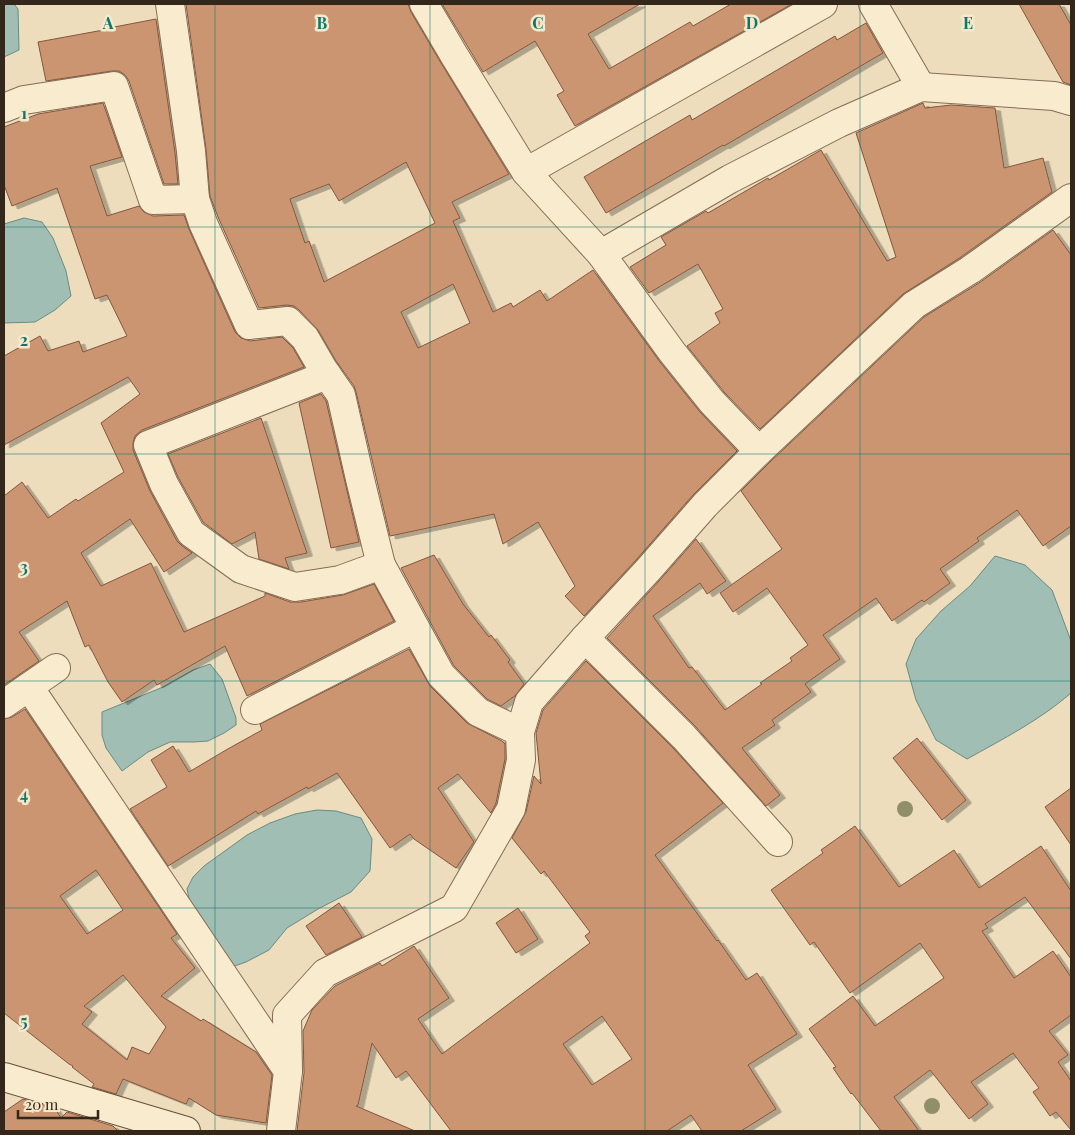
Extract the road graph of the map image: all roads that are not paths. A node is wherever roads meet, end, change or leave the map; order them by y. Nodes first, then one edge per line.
1 (170, 4) edge
2 (424, 4) edge
3 (822, 4) edge
4 (873, 4) edge
5 (921, 86) junction
6 (1071, 101) edge
7 (4, 108) edge
8 (526, 172) junction
9 (195, 198) junction
10 (1071, 198) edge
11 (601, 254) junction
12 (327, 375) junction
13 (759, 451) junction
14 (381, 565) junction
15 (416, 628) junction
16 (586, 638) junction
17 (56, 668) dead end
18 (29, 687) junction
19 (4, 704) edge
20 (255, 710) dead end
21 (520, 732) junction
22 (778, 842) dead end
23 (288, 1070) junction
24 (8, 1083) edge
25 (186, 1131) edge
26 (281, 1131) edge

1 - 9 street
2 - 8 street
3 - 8 street
4 - 5 street
5 - 6 street
5 - 11 street
7 - 9 street
8 - 11 street
9 - 12 street
10 - 13 street
11 - 13 street
12 - 14 street
12 - 14 street
13 - 16 street
14 - 15 street
15 - 20 street
15 - 21 street
16 - 21 street
16 - 22 street
17 - 18 street
18 - 19 street
18 - 23 street
21 - 23 street
23 - 26 street
24 - 25 street

